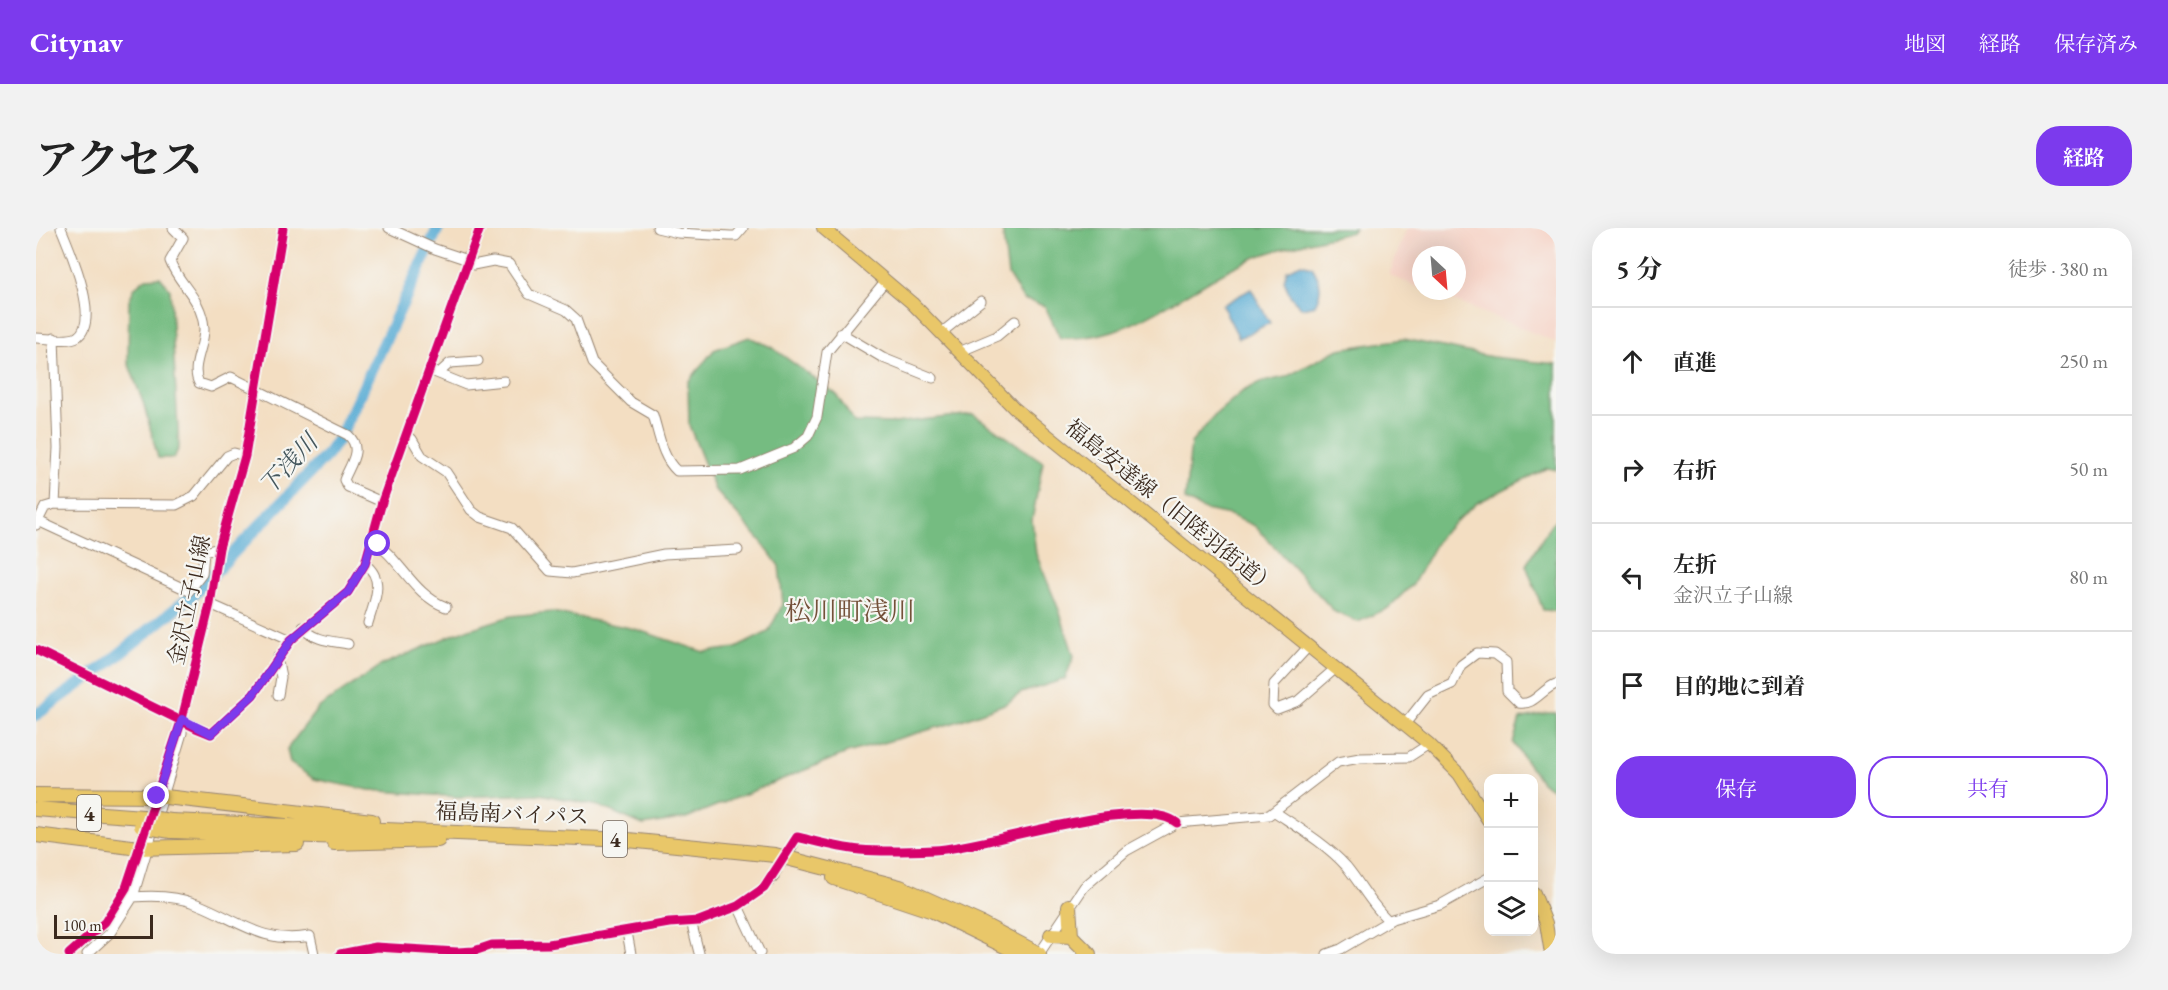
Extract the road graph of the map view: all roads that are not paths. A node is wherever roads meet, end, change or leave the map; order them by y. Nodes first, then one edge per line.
1 (62, 228) edge
2 (173, 228) edge
3 (283, 228) edge
4 (389, 228) edge
5 (480, 228) edge
6 (657, 228) edge
7 (743, 228) edge
8 (823, 228) edge
9 (468, 260) junction
10 (886, 280) junction
11 (981, 301) dead end
12 (1015, 321) dead end
13 (841, 333) junction
14 (941, 333) junction
15 (36, 338) edge
16 (54, 338) junction
17 (959, 352) junction
18 (478, 361) dead end
19 (429, 370) junction
20 (439, 373) junction
21 (933, 378) dead end
22 (504, 381) dead end
23 (256, 391) junction
24 (406, 436) junction
25 (245, 456) junction
26 (382, 502) junction
27 (55, 504) junction
28 (37, 523) edge
29 (372, 540) junction
30 (738, 550) dead end
31 (219, 552) junction
32 (365, 564) junction
33 (210, 604) junction
34 (446, 607) dead end
35 (368, 623) dead end
36 (303, 627) junction
37 (291, 640) junction
38 (348, 644) dead end
39 (1309, 646) junction
40 (36, 650) edge
41 (277, 657) junction
42 (1336, 668) junction
43 (1556, 684) edge
44 (278, 695) dead end
45 (182, 719) junction
46 (1405, 724) junction
47 (1428, 744) junction
48 (36, 795) edge
49 (161, 797) junction
50 (36, 809) edge
51 (1275, 812) junction
52 (1484, 814) edge
53 (36, 817) edge
54 (142, 822) junction
55 (1177, 824) junction
56 (171, 826) junction
57 (480, 833) junction
58 (36, 835) edge
59 (457, 839) junction
60 (144, 848) junction
61 (792, 848) tunnel mouth
62 (774, 877) tunnel mouth
63 (1484, 880) edge
64 (133, 897) junction
65 (1538, 905) edge
66 (738, 906) junction
67 (1069, 906) junction
68 (691, 921) junction
69 (1389, 921) junction
70 (627, 932) junction
71 (1071, 936) junction
72 (1049, 938) junction
73 (552, 949) edge
74 (397, 951) edge
75 (699, 953) edge
76 (760, 953) edge
77 (69, 954) edge
78 (87, 954) edge
79 (314, 954) edge
80 (340, 954) edge
81 (631, 954) edge
82 (1021, 954) edge
83 (1039, 954) edge
84 (1089, 954) edge
85 (1327, 954) edge
86 (1551, 954) edge

1 - 16 street
2 - 23 street
3 - 23 street, 金沢立子山線
4 - 9 street
5 - 9 street
6 - 7 street
8 - 10 main road, 福島安達線（旧陸羽街道）
9 - 13 street
9 - 19 street
10 - 13 street
10 - 14 main road, 福島安達線（旧陸羽街道）
11 - 14 street
12 - 17 street
13 - 21 street
14 - 17 main road, 福島安達線（旧陸羽街道）
15 - 16 street
16 - 27 street
17 - 39 main road, 福島安達線（旧陸羽街道）
18 - 20 street
19 - 20 street
19 - 24 street
20 - 22 street
23 - 25 street, 金沢立子山線
23 - 26 street
24 - 26 street
24 - 30 street
25 - 27 street
25 - 31 street, 金沢立子山線
26 - 29 street
27 - 28 street
28 - 31 street
29 - 32 street
29 - 34 street
31 - 33 street, 金沢立子山線
32 - 35 street
32 - 36 street
33 - 37 street
33 - 45 street, 金沢立子山線
36 - 37 street
36 - 38 street
37 - 41 street
39 - 42 main road, 福島安達線（旧陸羽街道）
39 - 42 street
40 - 45 street
41 - 44 street
41 - 45 street
42 - 46 main road, 福島安達線（旧陸羽街道）
43 - 46 street
45 - 49 street, 金沢立子山線
46 - 47 main road, 福島安達線（旧陸羽街道）
47 - 51 street
47 - 52 main road, 福島安達線（旧陸羽街道）
48 - 49 highway
49 - 57 highway
49 - 60 street, 金沢立子山線
50 - 54 highway, 福島南バイパス / 4
51 - 55 street
51 - 69 street
53 - 54 highway, 福島南バイパス / 4
54 - 56 highway, 福島南バイパス / 4, bridge
55 - 61 street
55 - 67 street
56 - 57 highway, 福島南バイパス / 4
56 - 59 highway, 福島南バイパス / 4
57 - 83 highway, 福島南バイパス / 4
58 - 60 highway
59 - 60 highway
59 - 82 highway, 福島南バイパス / 4
60 - 64 street, 金沢立子山線
60 - 77 street, 金沢立子山線
62 - 66 street
63 - 69 street
64 - 78 street, 金沢立子山線
64 - 79 street
65 - 86 main road
66 - 68 street
66 - 76 street
67 - 71 highway
67 - 72 street
68 - 70 street
68 - 75 street
69 - 85 street
70 - 73 street
70 - 81 street
71 - 72 highway
71 - 84 highway
72 - 83 street
73 - 74 street
74 - 80 street

